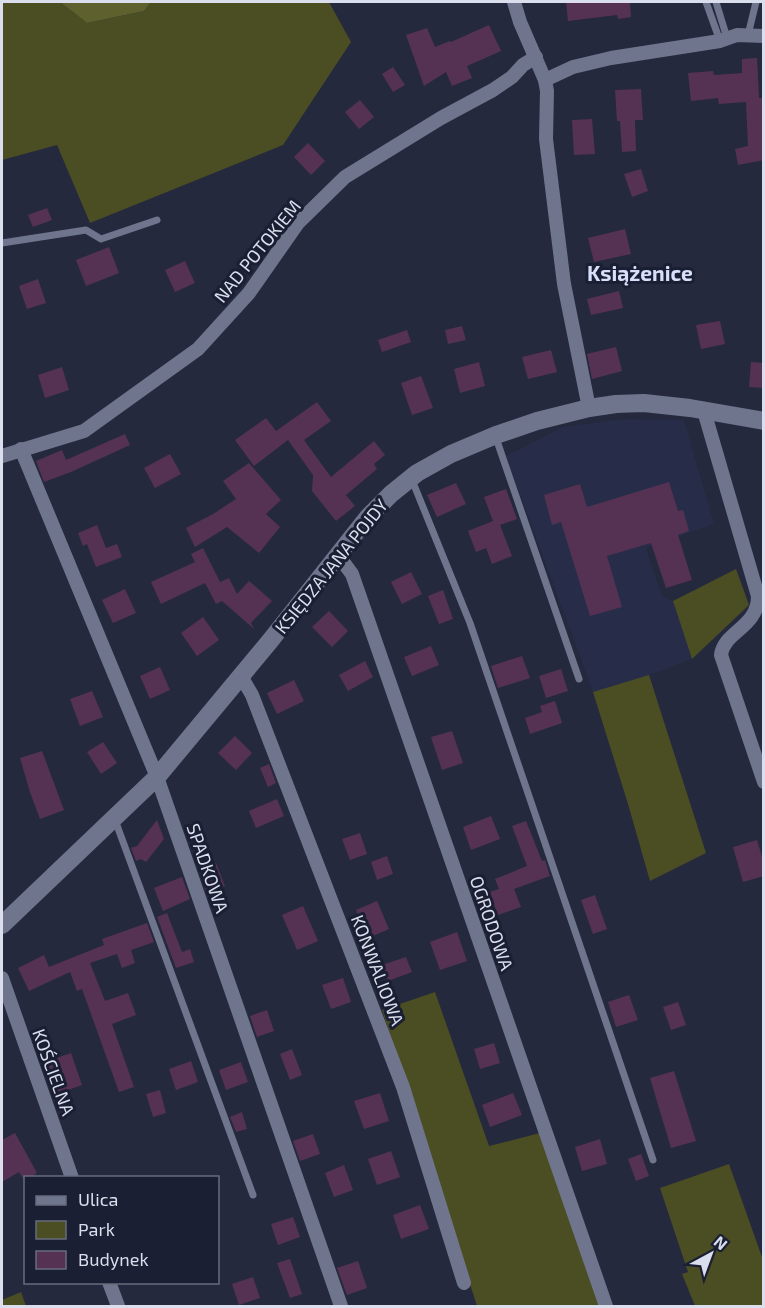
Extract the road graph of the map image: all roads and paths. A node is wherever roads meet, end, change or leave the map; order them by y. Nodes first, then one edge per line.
1 (514, 2) edge
2 (706, 2) edge
3 (716, 2) edge
4 (756, 2) edge
5 (748, 35) junction
6 (764, 36) edge
7 (724, 39) junction
8 (536, 57) junction
9 (545, 80) junction
10 (157, 220) dead end
11 (2, 243) edge
12 (590, 408) junction
13 (704, 411) junction
14 (764, 421) edge
15 (496, 435) junction
16 (21, 449) junction
17 (2, 456) edge
18 (411, 478) junction
19 (338, 555) junction
20 (241, 676) junction
21 (579, 679) dead end
22 (157, 777) junction
23 (764, 782) edge
24 (114, 818) junction
25 (2, 925) edge
26 (2, 978) edge
27 (653, 1160) dead end
28 (71, 1176) edge
29 (253, 1195) dead end
30 (464, 1283) dead end
31 (110, 1284) edge
32 (118, 1306) edge
33 (341, 1306) edge
34 (606, 1306) edge

1 - 8 street
2 - 7 lane
3 - 7 lane
4 - 5 lane
5 - 6 street
5 - 7 street
7 - 9 street
8 - 9 street
8 - 16 street, NAD POTOKIEM
9 - 12 street
10 - 11 lane
12 - 13 street, KSIĘDZA JANA POJDY
12 - 15 street, KSIĘDZA JANA POJDY
13 - 14 street, KSIĘDZA JANA POJDY
13 - 23 street
15 - 18 street, KSIĘDZA JANA POJDY
15 - 21 lane
16 - 17 street, NAD POTOKIEM
16 - 22 street, SPADKOWA
18 - 19 street, KSIĘDZA JANA POJDY
18 - 27 lane
19 - 20 street, KSIĘDZA JANA POJDY
19 - 34 street, OGRODOWA
20 - 22 street, KSIĘDZA JANA POJDY
20 - 30 street, KONWALIOWA
22 - 24 street, KSIĘDZA JANA POJDY
22 - 33 street, SPADKOWA
24 - 25 street, KSIĘDZA JANA POJDY
24 - 29 lane
26 - 28 street, KOŚCIELNA
31 - 32 street

